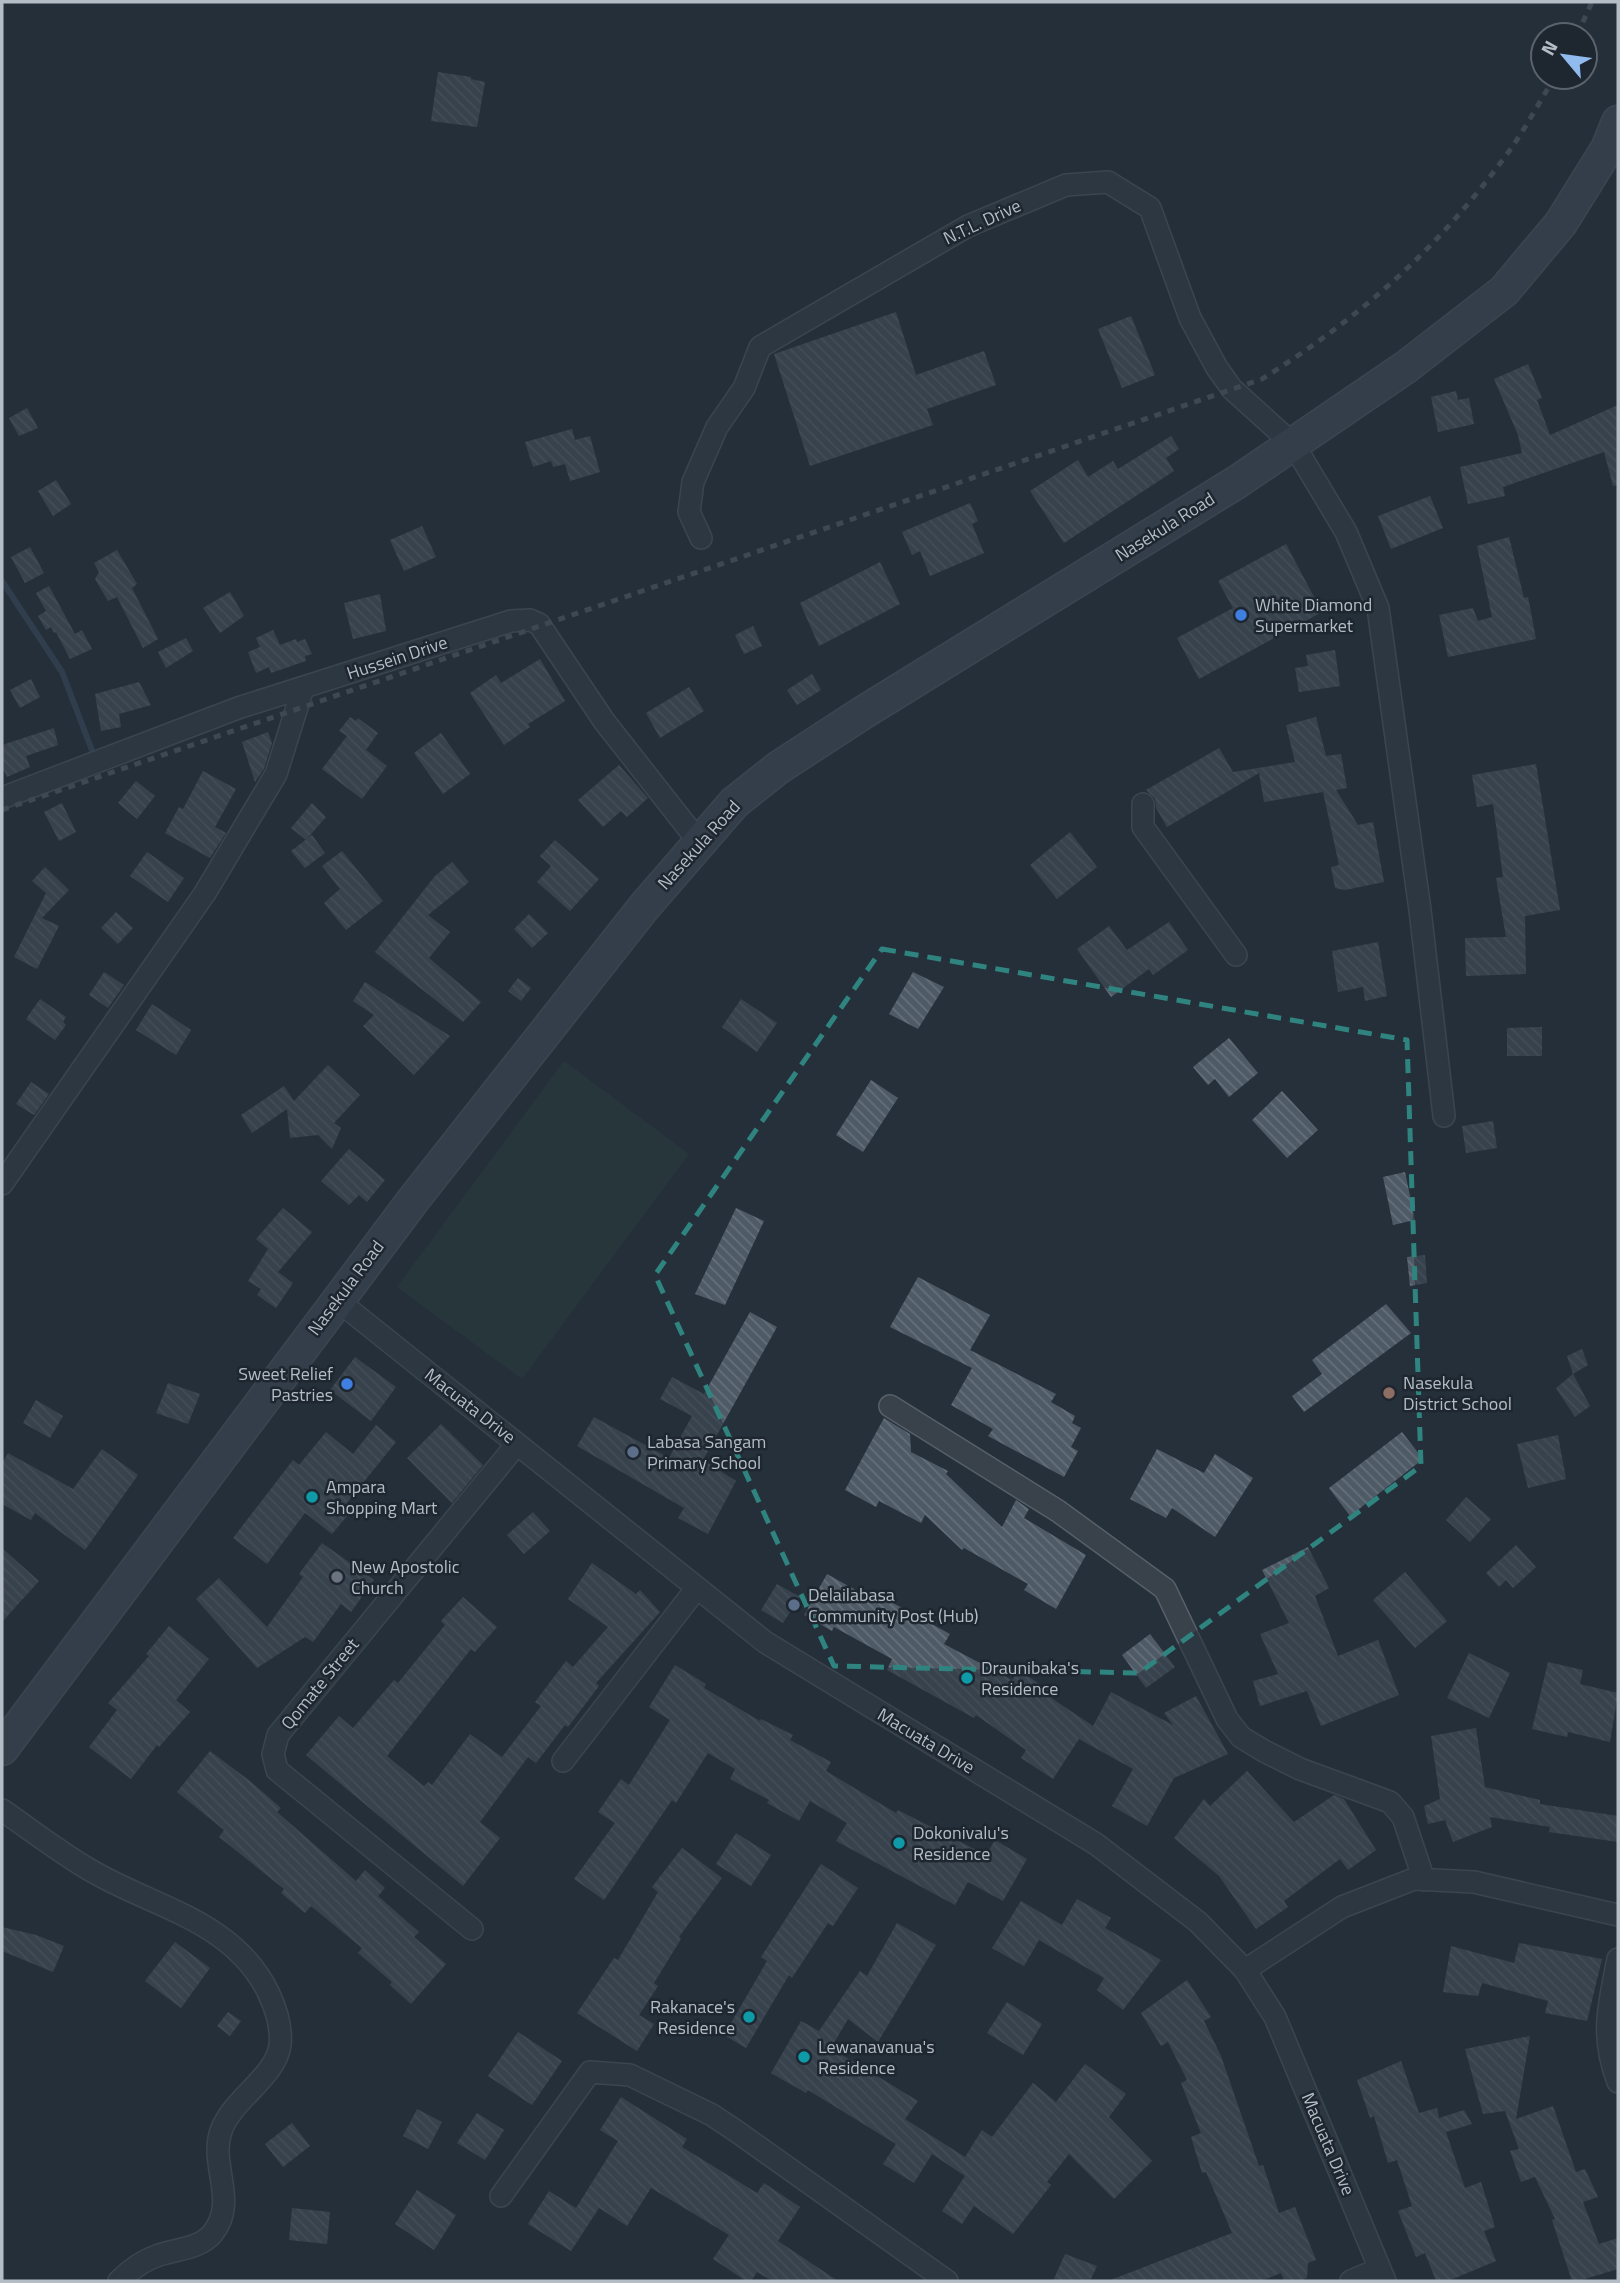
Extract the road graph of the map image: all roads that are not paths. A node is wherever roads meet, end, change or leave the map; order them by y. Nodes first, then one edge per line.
1 (1618, 122) edge
2 (1294, 445) junction
3 (701, 538) dead end
4 (303, 688) junction
5 (2, 798) edge
6 (1143, 804) dead end
7 (699, 842) junction
8 (1236, 955) dead end
9 (1444, 1116) dead end
10 (2, 1184) edge
11 (337, 1300) junction
12 (890, 1406) dead end
13 (517, 1444) junction
14 (696, 1589) junction
15 (2, 1749) edge
16 (563, 1761) dead end
17 (2, 1811) edge
18 (1424, 1880) junction
19 (1618, 1915) edge
20 (472, 1929) dead end
21 (1618, 1959) edge
22 (1245, 1970) junction
23 (1618, 2082) edge
24 (501, 2196) dead end
25 (1382, 2275) edge
26 (119, 2281) edge
27 (947, 2281) edge
28 (1351, 2281) edge

1 - 2 main road, Nasekula Road
2 - 3 street, N.T.L. Drive
2 - 7 main road, Nasekula Road
2 - 9 street, N.T.L. Drive
4 - 5 street, Hussein Drive
4 - 7 street, Hussein Drive
4 - 10 street
6 - 8 street
7 - 11 main road, Nasekula Road
11 - 13 street, Macuata Drive
11 - 15 main road, Nasekula Road
12 - 18 street
13 - 14 street, Macuata Drive
13 - 20 street, Qomate Street
14 - 16 street
14 - 22 street, Macuata Drive
17 - 26 street
18 - 19 street
18 - 22 street
21 - 23 street
22 - 25 street, Macuata Drive
24 - 27 street
25 - 28 street

